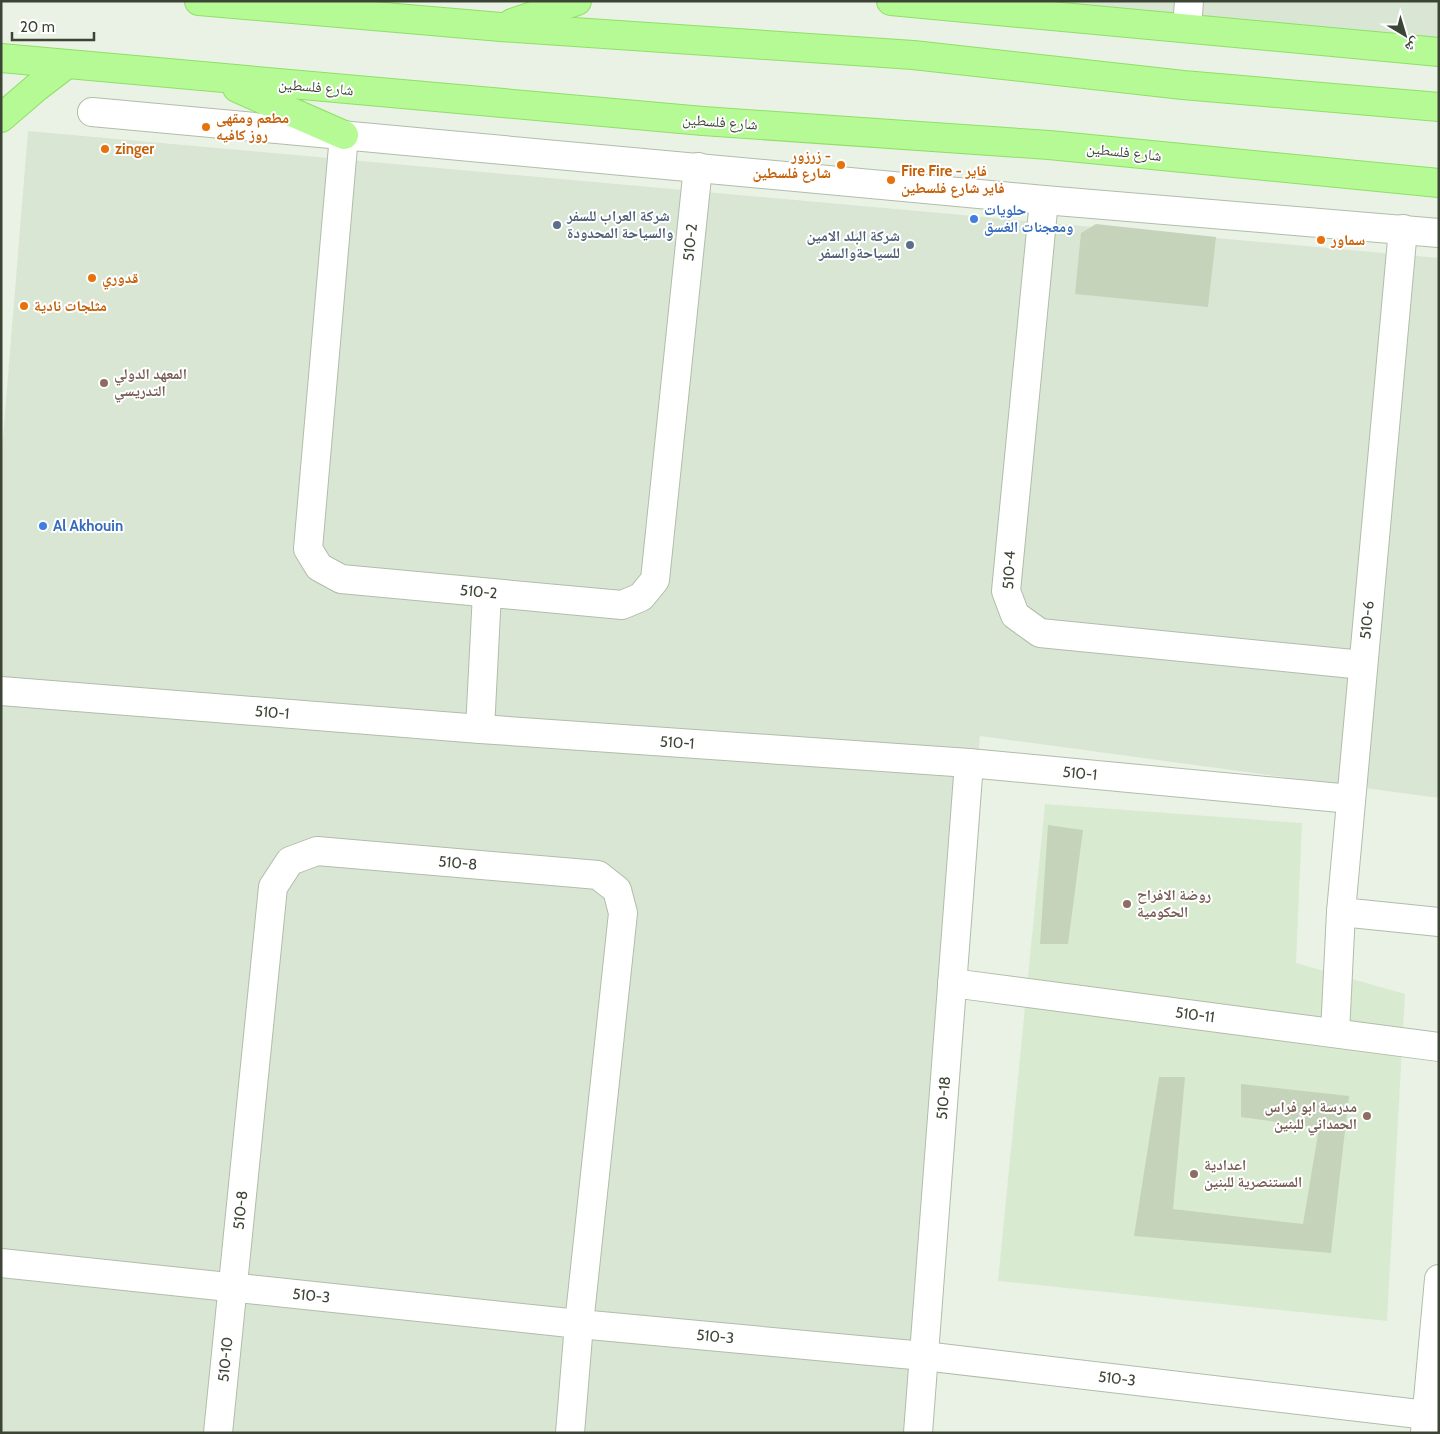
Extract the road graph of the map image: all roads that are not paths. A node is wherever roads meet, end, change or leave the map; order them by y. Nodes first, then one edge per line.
1 (199, 1) edge
2 (577, 1) edge
3 (1190, 1) edge
4 (908, 2) edge
5 (501, 27) junction
6 (1187, 28) junction
7 (1439, 52) edge
8 (1, 58) edge
9 (67, 64) junction
10 (215, 78) junction
11 (1439, 108) edge
12 (92, 112) dead end
13 (1, 118) edge
14 (344, 135) junction
15 (698, 167) junction
16 (1439, 183) edge
17 (1044, 200) junction
18 (1403, 229) junction
19 (1439, 233) edge
20 (487, 593) junction
21 (1363, 665) junction
22 (1, 691) edge
23 (480, 729) junction
24 (969, 763) junction
25 (1351, 799) junction
26 (1341, 912) junction
27 (1439, 922) edge
28 (952, 983) junction
29 (1335, 1033) junction
30 (1439, 1047) edge
31 (1, 1263) edge
32 (1439, 1279) edge
33 (234, 1287) junction
34 (579, 1324) junction
35 (924, 1356) junction
36 (1426, 1424) edge
37 (218, 1433) edge
38 (570, 1433) edge
39 (918, 1433) edge

1 - 5 main road
2 - 5 main road
3 - 6 street
4 - 6 main road
5 - 11 main road
6 - 7 main road
8 - 9 main road, شارع فلسطين
9 - 10 main road, شارع فلسطين
9 - 13 main road
10 - 14 main road
10 - 16 main road, شارع فلسطين
12 - 14 street
14 - 15 street
14 - 20 street, 510-2
15 - 17 street
15 - 20 street, 510-2
17 - 18 street
17 - 21 street, 510-4
18 - 19 street
18 - 21 street, 510-6
20 - 23 street
21 - 25 street, 510-6
22 - 23 street, 510-1
23 - 24 street, 510-1
24 - 25 street, 510-1
24 - 28 street, 510-18
25 - 26 street, 510-6
26 - 27 street
26 - 29 street, 510-6
28 - 29 street, 510-11
28 - 35 street, 510-18
29 - 30 street, 510-11
31 - 33 street, 510-3
32 - 36 street
33 - 34 street, 510-3
33 - 34 street, 510-8
33 - 37 street, 510-10
34 - 35 street, 510-3
34 - 38 street
35 - 36 street, 510-3
35 - 39 street, 510-18

